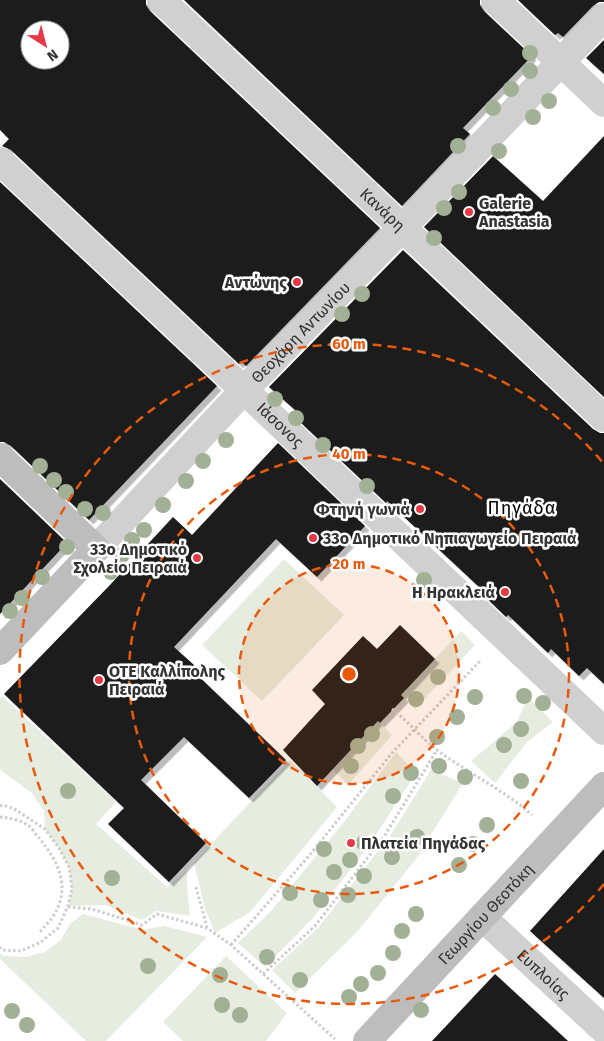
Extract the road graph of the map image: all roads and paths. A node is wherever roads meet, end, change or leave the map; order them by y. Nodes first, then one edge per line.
1 (161, 0) edge
2 (495, 0) edge
3 (604, 17) edge
4 (561, 63) junction
5 (604, 103) edge
6 (0, 161) edge
7 (402, 227) junction
8 (244, 390) junction
9 (604, 418) edge
10 (0, 457) edge
11 (96, 549) junction
12 (504, 636) junction
13 (0, 651) edge
14 (392, 709) dead end
15 (414, 730) junction
16 (604, 732) edge
17 (437, 750) junction
18 (604, 786) edge
19 (0, 806) edge
20 (0, 817) edge
21 (557, 837) junction
22 (196, 887) dead end
23 (68, 907) junction
24 (482, 917) junction
25 (207, 928) junction
26 (38, 933) dead end
27 (231, 945) junction
28 (0, 947) edge
29 (263, 974) junction
30 (604, 1030) edge
31 (337, 1041) edge
32 (367, 1041) edge

1 - 7 street, Κανάρη
2 - 4 street
3 - 4 street, Θεοχάρη Αντωνίου
4 - 5 street
4 - 7 street, Θεοχάρη Αντωνίου
6 - 8 street, Ιάσονος
7 - 8 street, Θεοχάρη Αντωνίου
7 - 9 street, Κανάρη
8 - 11 street, Θεοχάρη Αντωνίου
8 - 12 street, Ιάσονος
10 - 11 street
11 - 13 street, Θεοχάρη Αντωνίου
12 - 15 path
12 - 16 street, Ιάσονος
14 - 15 path
15 - 17 path
15 - 27 path
17 - 21 path
17 - 29 path
18 - 21 street, Γεωργίου Θεοτόκη
19 - 23 path
20 - 26 path
21 - 24 street, Γεωργίου Θεοτόκη
22 - 25 path
23 - 25 path
23 - 28 path
24 - 30 street, Ευπλοίας
24 - 32 street, Γεωργίου Θεοτόκη
25 - 27 path
27 - 29 path
29 - 31 path

